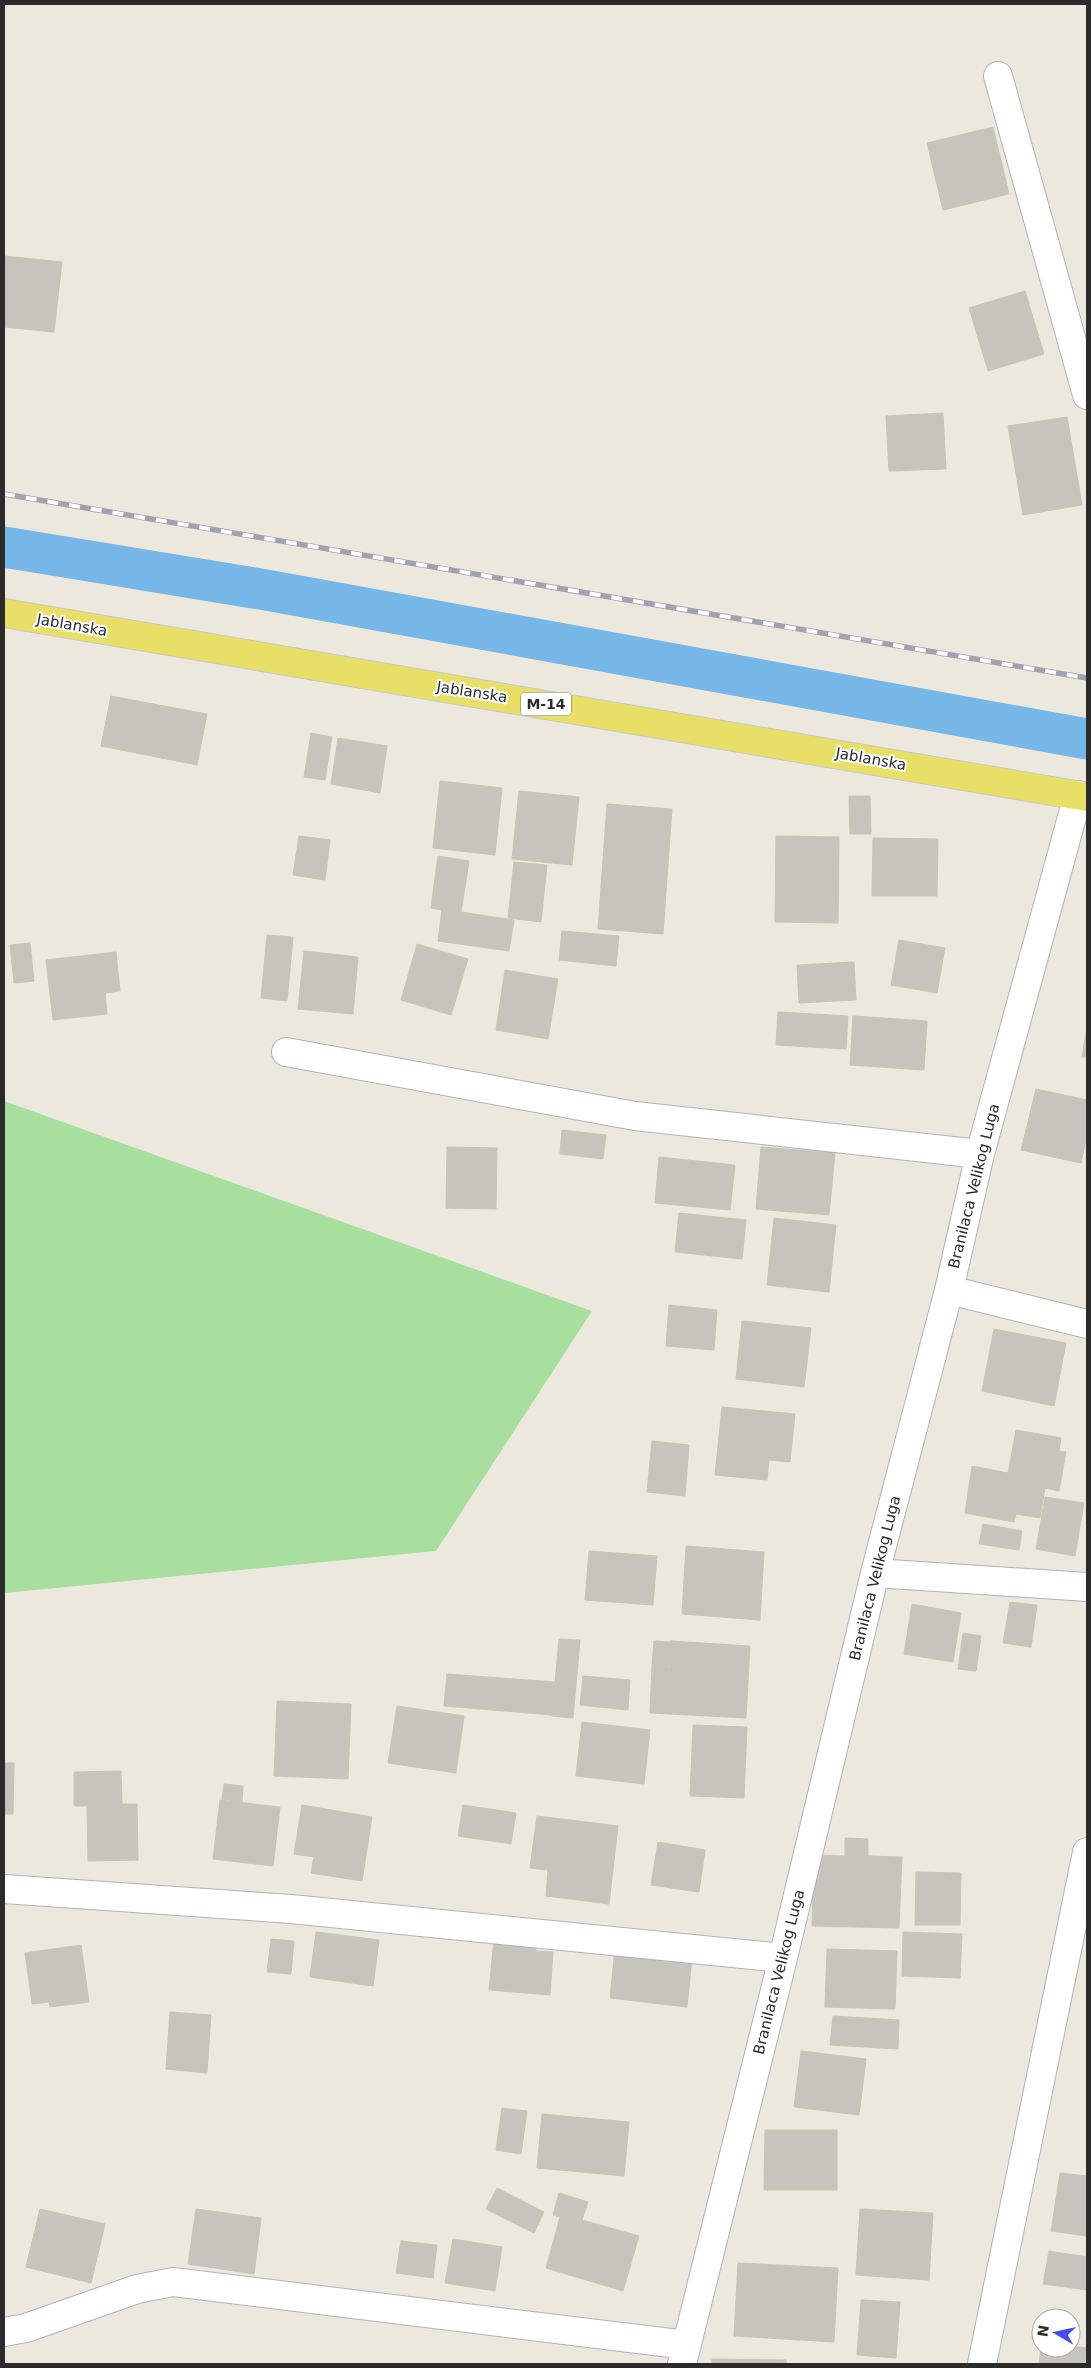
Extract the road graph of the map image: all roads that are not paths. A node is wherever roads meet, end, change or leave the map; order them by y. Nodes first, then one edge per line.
1 (998, 76) dead end
2 (1087, 394) edge
3 (4, 613) edge
4 (1083, 796) edge
5 (286, 1052) dead end
6 (980, 1154) junction
7 (949, 1290) junction
8 (1087, 1324) edge
9 (875, 1573) junction
10 (1087, 1587) edge
11 (1087, 1852) edge
12 (4, 1889) edge
13 (783, 1958) junction
14 (4, 2332) edge
15 (685, 2354) edge
16 (982, 2364) edge

1 - 2 street
3 - 4 main road, Jablanska / M-14
4 - 6 street, Branilaca Velikog Luga
5 - 6 street
6 - 7 street, Branilaca Velikog Luga
7 - 8 street
7 - 9 street, Branilaca Velikog Luga
9 - 10 street
9 - 13 street, Branilaca Velikog Luga
11 - 16 street
12 - 13 street
13 - 15 street, Branilaca Velikog Luga
14 - 15 street

